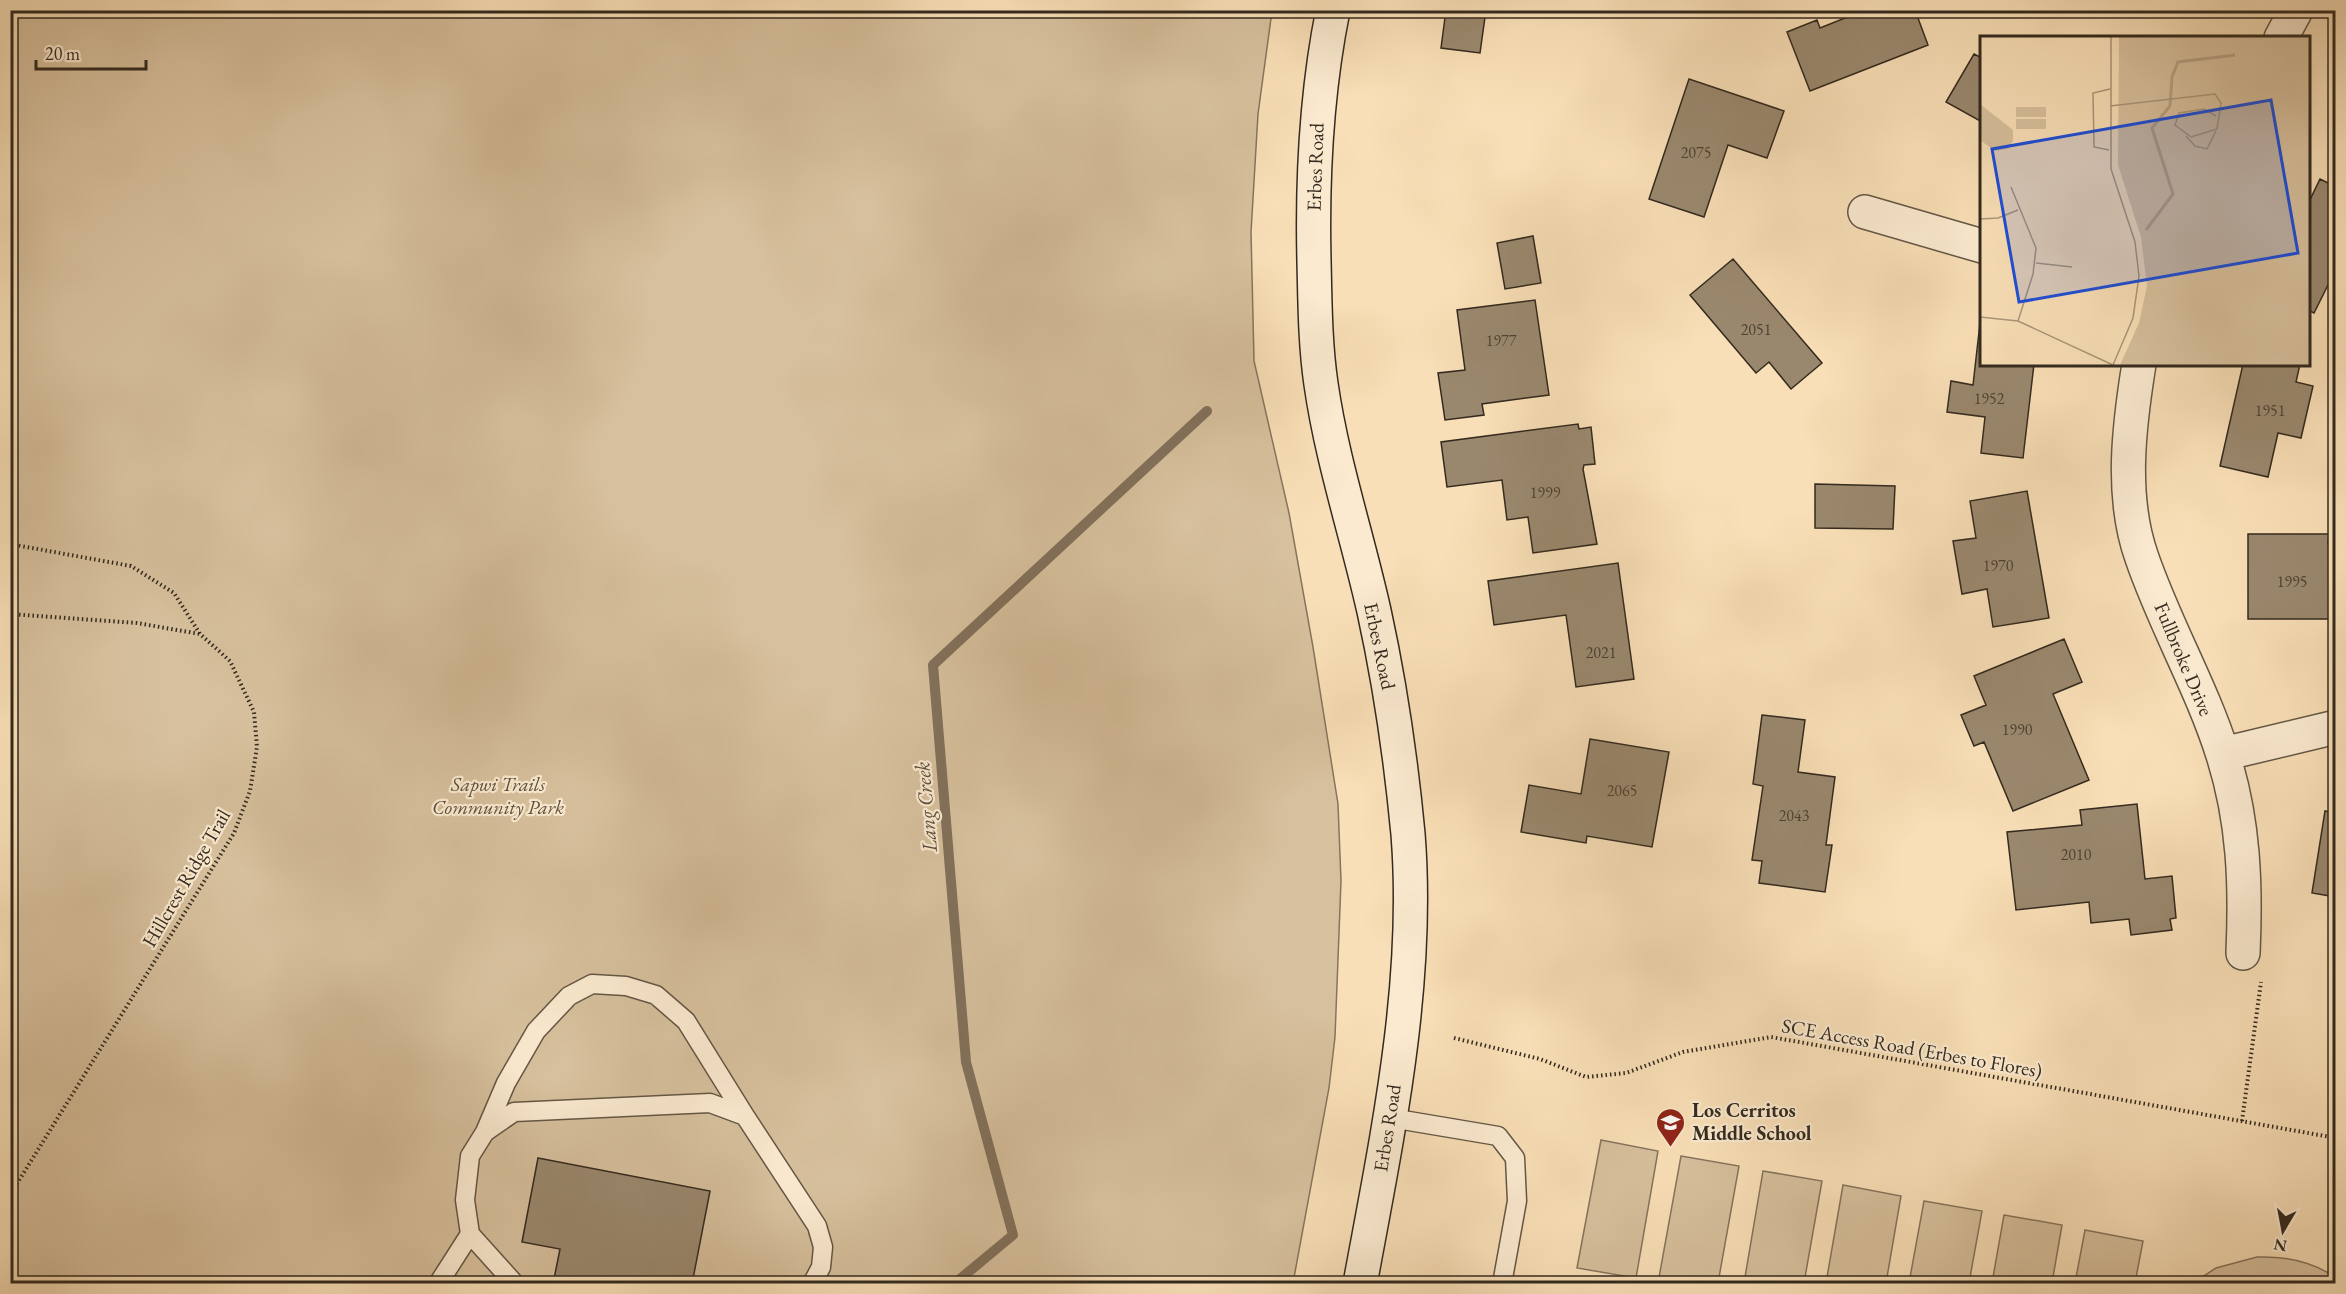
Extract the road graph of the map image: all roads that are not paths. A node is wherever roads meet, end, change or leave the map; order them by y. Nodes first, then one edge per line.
1 (1333, 10) edge
2 (2296, 10) edge
3 (2282, 36) edge
4 (1864, 212) dead end
5 (1980, 245) edge
6 (2139, 366) edge
7 (2336, 727) edge
8 (2223, 754) junction
9 (2243, 953) road end
10 (745, 1116) junction
11 (1390, 1118) junction
12 (485, 1132) junction
13 (470, 1234) junction
14 (438, 1284) edge
15 (515, 1284) edge
16 (812, 1284) edge
17 (1360, 1284) edge
18 (1502, 1284) edge

1 - 11 main road, Erbes Road
2 - 3 main road
4 - 5 main road
6 - 8 main road, Fullbroke Drive
7 - 8 main road
8 - 9 main road, Fullbroke Drive
10 - 12 lane
10 - 12 lane
10 - 16 lane
11 - 17 main road, Erbes Road
11 - 18 lane
12 - 13 lane
13 - 14 lane
13 - 15 lane

